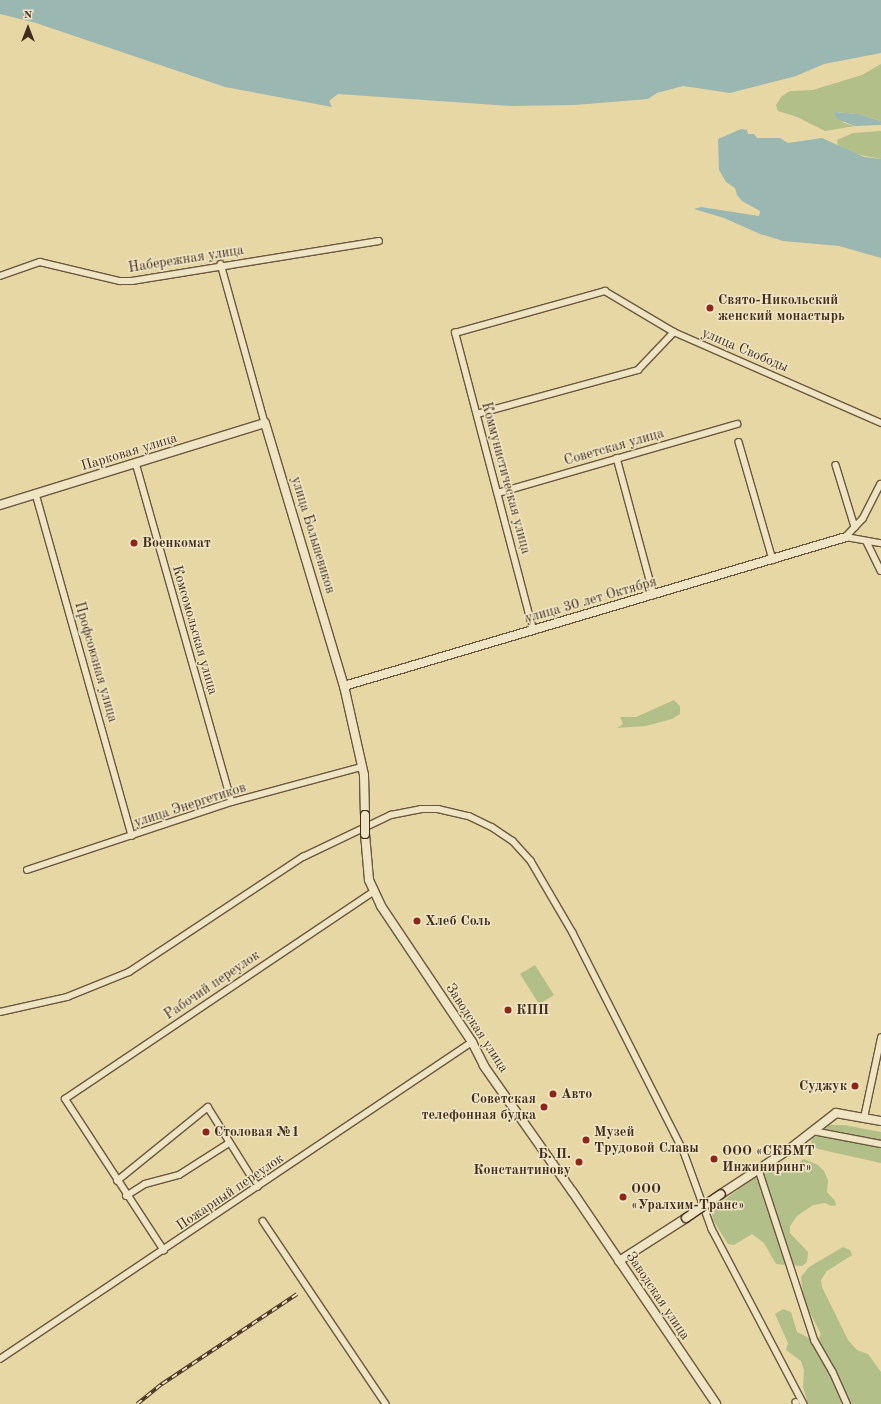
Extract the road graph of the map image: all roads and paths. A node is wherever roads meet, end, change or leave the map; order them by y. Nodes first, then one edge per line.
1 (379, 241) dead end
2 (221, 264) junction
3 (0, 276) edge
4 (674, 332) junction
5 (455, 333) joint
6 (477, 414) junction
7 (265, 423) junction
8 (881, 423) edge
9 (737, 424) dead end
10 (739, 442) dead end
11 (617, 458) junction
12 (136, 463) junction
13 (836, 465) dead end
14 (881, 484) edge
15 (498, 493) junction
16 (36, 494) junction
17 (0, 505) edge
18 (855, 527) junction
19 (846, 537) junction
20 (867, 542) junction
21 (881, 543) edge
22 (773, 560) junction
23 (881, 571) edge
24 (654, 595) junction
25 (533, 630) junction
26 (344, 686) junction
27 (362, 767) junction
28 (232, 802) junction
29 (365, 834) joint
30 (132, 836) junction
31 (27, 870) dead end
32 (373, 892) junction
33 (0, 1012) edge
34 (881, 1038) edge
35 (472, 1042) junction
36 (864, 1118) junction
37 (881, 1121) edge
38 (813, 1131) junction
39 (229, 1143) junction
40 (881, 1144) edge
41 (759, 1170) junction
42 (117, 1181) junction
43 (258, 1187) junction
44 (126, 1196) junction
45 (262, 1221) dead end
46 (164, 1251) junction
47 (619, 1262) junction
48 (0, 1359) edge
49 (386, 1404) edge
50 (716, 1404) edge
51 (804, 1404) edge
52 (847, 1404) edge

1 - 2 street, Набережная улица
2 - 3 street, Набережная улица
2 - 7 street, улица Большевиков
4 - 5 street, улица Свободы
4 - 6 street
4 - 8 street, улица Свободы
5 - 6 street, Коммунистическая улица
6 - 15 street, Коммунистическая улица
7 - 12 street, Парковая улица
7 - 26 street, улица Большевиков
9 - 11 street, Советская улица
10 - 22 street
11 - 15 street, Советская улица
11 - 24 street
12 - 16 street, Парковая улица
12 - 28 street, Комсомольская улица
13 - 18 street
14 - 18 street
15 - 25 street, Коммунистическая улица
16 - 17 street, Парковая улица
16 - 30 street, Профсоюзная улица
18 - 19 street
19 - 20 street
19 - 22 street, улица 30 лет Октября
20 - 21 street
20 - 23 street
22 - 24 street, улица 30 лет Октября
24 - 25 street, улица 30 лет Октября
25 - 26 street, улица 30 лет Октября
26 - 27 street, улица Большевиков
27 - 28 street, улица Энергетиков
27 - 29 street, улица Большевиков, bridge
28 - 30 street, улица Энергетиков
29 - 32 street, Заводская улица
30 - 31 street, улица Энергетиков
32 - 35 street, Заводская улица
32 - 42 street, Рабочий переулок
33 - 51 street
34 - 36 street
35 - 43 street, Пожарный переулок
35 - 47 street, Заводская улица
36 - 37 street
36 - 38 street
38 - 40 street
38 - 41 street
39 - 42 street
39 - 43 street
39 - 44 street
41 - 47 street, bridge
41 - 52 street
42 - 44 street
43 - 46 street, Пожарный переулок
44 - 46 street
45 - 49 street
46 - 48 street, Пожарный переулок
47 - 50 street, Заводская улица

